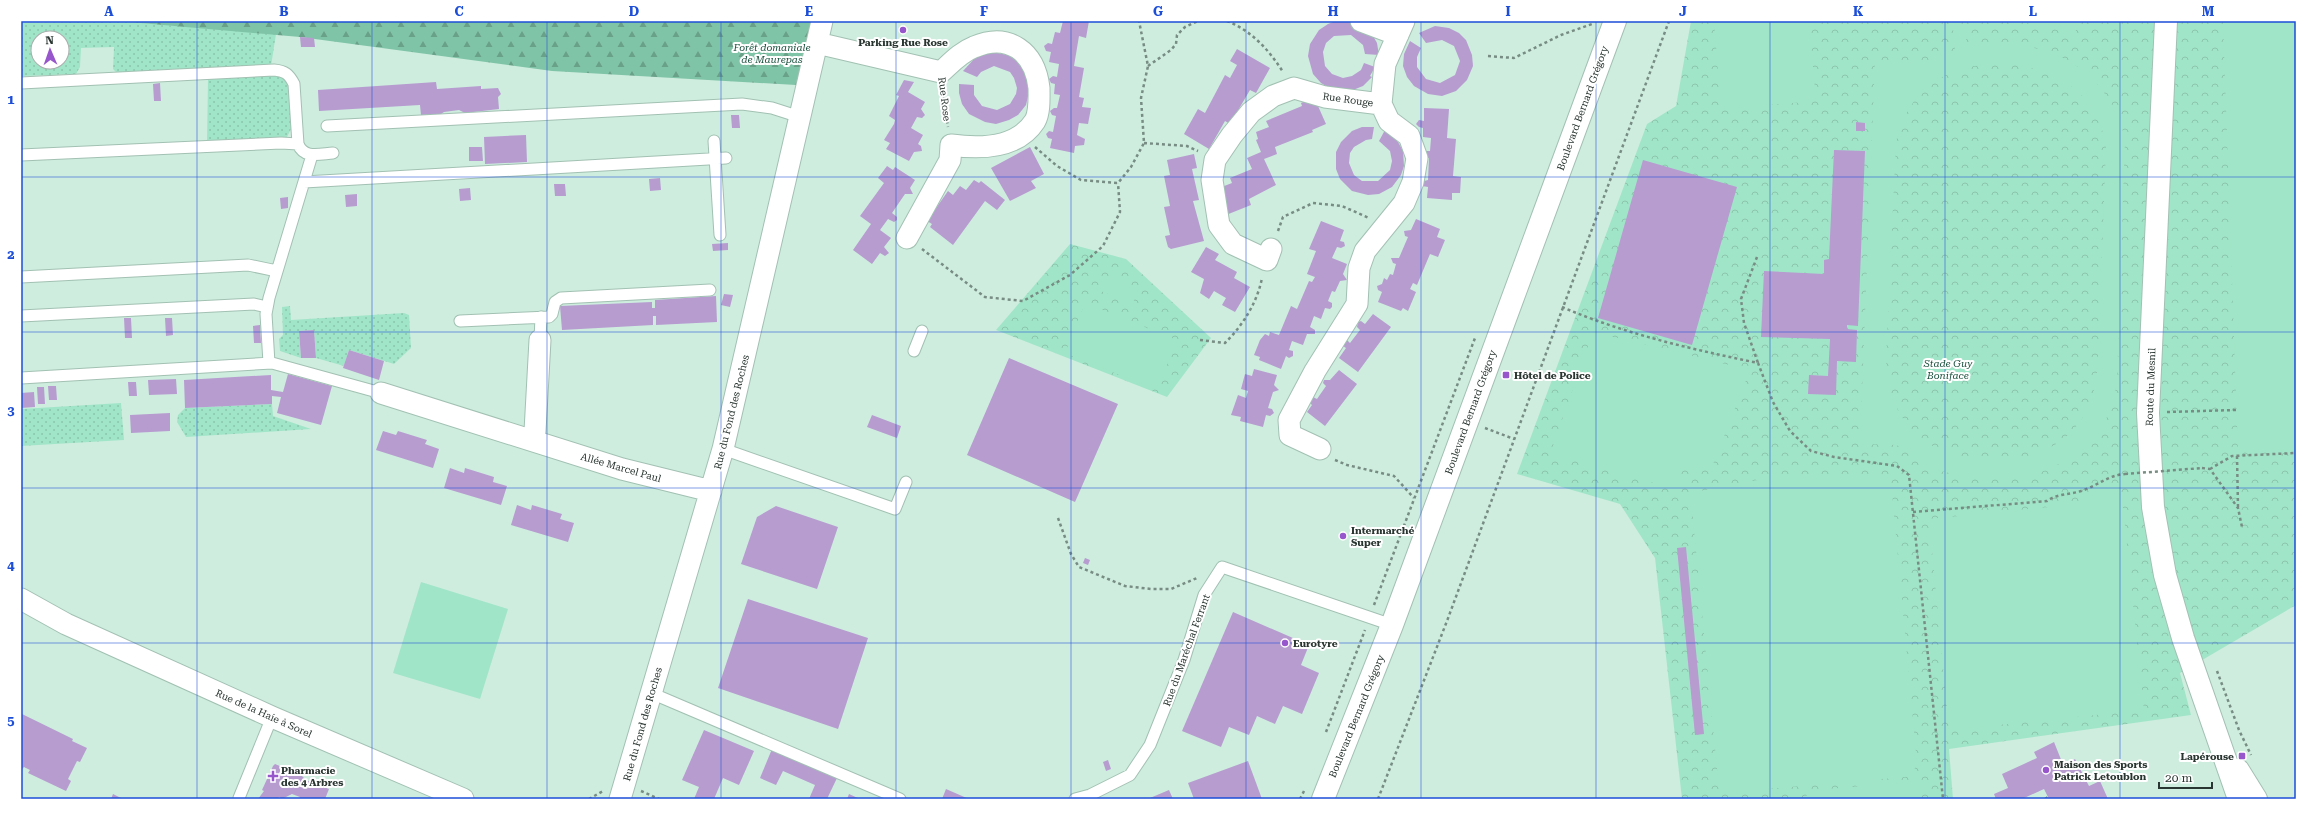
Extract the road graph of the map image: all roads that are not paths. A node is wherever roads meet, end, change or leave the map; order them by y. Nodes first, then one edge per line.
1 (822, 21) edge
2 (1361, 21) edge
3 (2166, 21) edge
4 (1605, 22) edge
5 (1401, 28) edge
6 (817, 43) junction
7 (21, 83) edge
8 (1381, 104) junction
9 (800, 117) junction
10 (327, 126) dead end
11 (714, 141) dead end
12 (298, 144) junction
13 (333, 154) dead end
14 (21, 155) edge
15 (312, 155) junction
16 (720, 158) junction
17 (304, 182) junction
18 (720, 235) dead end
19 (907, 238) road end
20 (1269, 255) road end
21 (277, 271) junction
22 (21, 276) edge
23 (710, 290) dead end
24 (267, 307) junction
25 (21, 316) edge
26 (541, 317) junction
27 (460, 321) dead end
28 (922, 331) dead end
29 (540, 340) joint
30 (914, 351) dead end
31 (269, 363) junction
32 (21, 378) edge
33 (381, 393) joint
34 (532, 440) junction
35 (723, 449) junction
36 (1326, 454) road end
37 (906, 482) dead end
38 (711, 491) junction
39 (21, 599) edge
40 (21, 609) edge
41 (66, 624) junction
42 (1392, 624) junction
43 (651, 693) junction
44 (272, 717) junction
45 (2221, 744) junction
46 (1314, 794) edge
47 (1091, 797) edge
48 (239, 798) dead end
49 (463, 799) edge
50 (620, 799) edge
51 (900, 799) edge
52 (1075, 799) edge
53 (2239, 799) edge
54 (2256, 799) edge

1 - 6 street, Rue du Fond des Roches
2 - 5 street
3 - 45 street, Route du Mesnil
4 - 42 street, Boulevard Bernard Grégory
5 - 8 street
6 - 9 street, Rue du Fond des Roches
6 - 19 street, Rue Rose
7 - 12 lane
8 - 20 street, Rue Rouge
8 - 36 street, Rue Rouge
9 - 10 lane
9 - 35 street, Rue du Fond des Roches
11 - 16 lane
12 - 14 lane
12 - 15 lane
13 - 15 lane
15 - 17 lane
16 - 17 lane
16 - 18 lane
17 - 21 lane
21 - 22 lane
21 - 24 lane
23 - 26 lane
24 - 25 lane
24 - 31 lane
26 - 27 lane
26 - 29 lane
28 - 30 lane
29 - 34 street
31 - 32 lane
31 - 33 lane
33 - 34 street, Allée Marcel Paul
34 - 38 street, Allée Marcel Paul
35 - 37 lane
35 - 38 street, Rue du Fond des Roches
38 - 43 street, Rue du Fond des Roches
39 - 41 street, Rue de la Haie à Sorel
40 - 41 street, Rue de la Haie à Sorel
41 - 44 street, Rue de la Haie à Sorel
42 - 46 street, Boulevard Bernard Grégory
42 - 47 lane, Rue du Maréchal Ferrant
43 - 50 street, Rue du Fond des Roches
43 - 51 lane
44 - 48 lane
44 - 49 street, Rue de la Haie à Sorel
45 - 53 street, Route du Mesnil
45 - 54 street, Route du Mesnil
47 - 52 lane, Rue du Maréchal Ferrant

